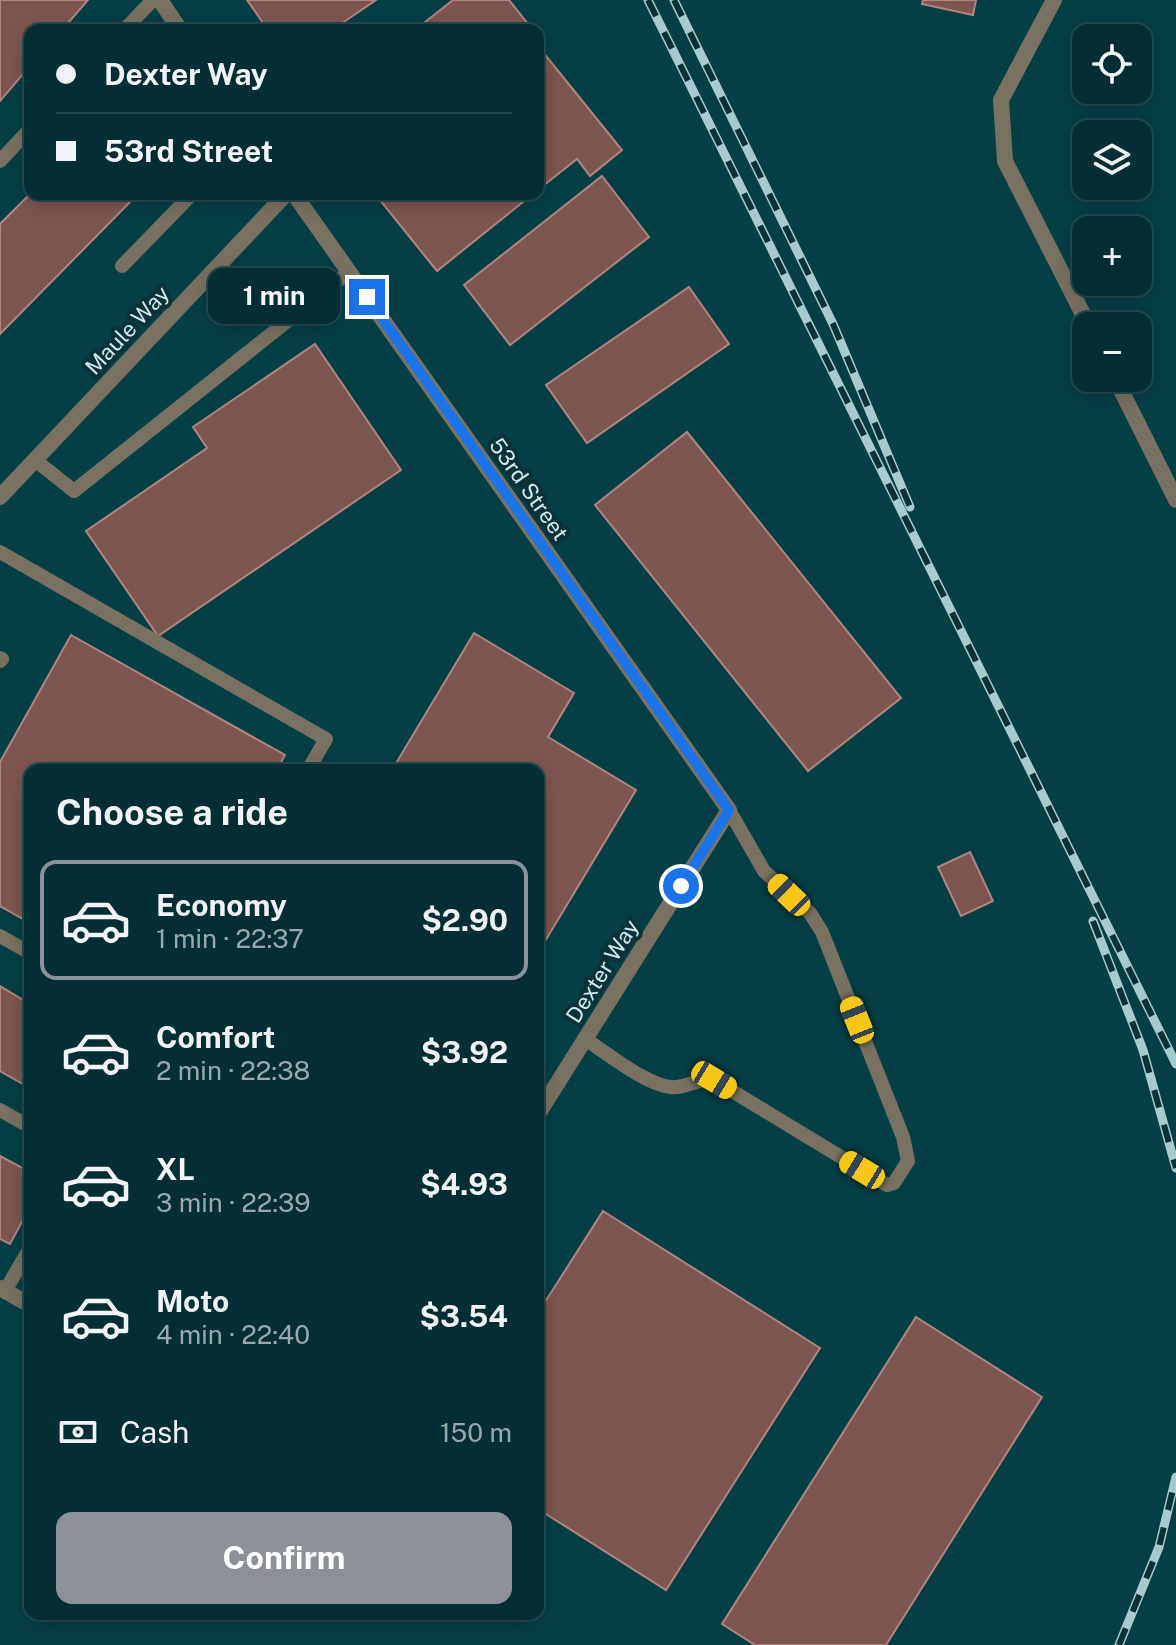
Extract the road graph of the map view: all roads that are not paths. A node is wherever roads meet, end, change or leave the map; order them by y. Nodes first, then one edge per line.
1 (153, 0) edge
2 (160, 0) edge
3 (1054, 0) edge
4 (130, 24) edge
5 (176, 24) edge
6 (24, 135) edge
7 (0, 161) edge
8 (186, 200) edge
9 (280, 200) edge
10 (298, 200) edge
11 (122, 266) dead end
12 (349, 272) junction
13 (1082, 312) edge
14 (1122, 392) edge
15 (35, 460) junction
16 (0, 497) edge
17 (1176, 500) edge
18 (0, 552) edge
19 (311, 764) edge
20 (729, 810) junction
21 (0, 936) edge
22 (24, 950) edge
23 (585, 1039) junction
24 (544, 1104) edge
25 (0, 1110) edge
26 (24, 1124) edge
27 (24, 1257) edge
28 (2, 1289) edge
29 (24, 1302) edge

1 - 4 lane
2 - 5 street
3 - 13 street
6 - 7 lane
8 - 11 lane
9 - 15 street, Maule Way
10 - 12 street, 53rd Street
12 - 15 lane
12 - 20 street, 53rd Street
14 - 17 street
15 - 16 street, Maule Way
18 - 19 lane
20 - 23 street, Dexter Way
20 - 23 lane
21 - 22 lane
23 - 24 street, Dexter Way
25 - 26 lane
27 - 28 lane
28 - 29 street

